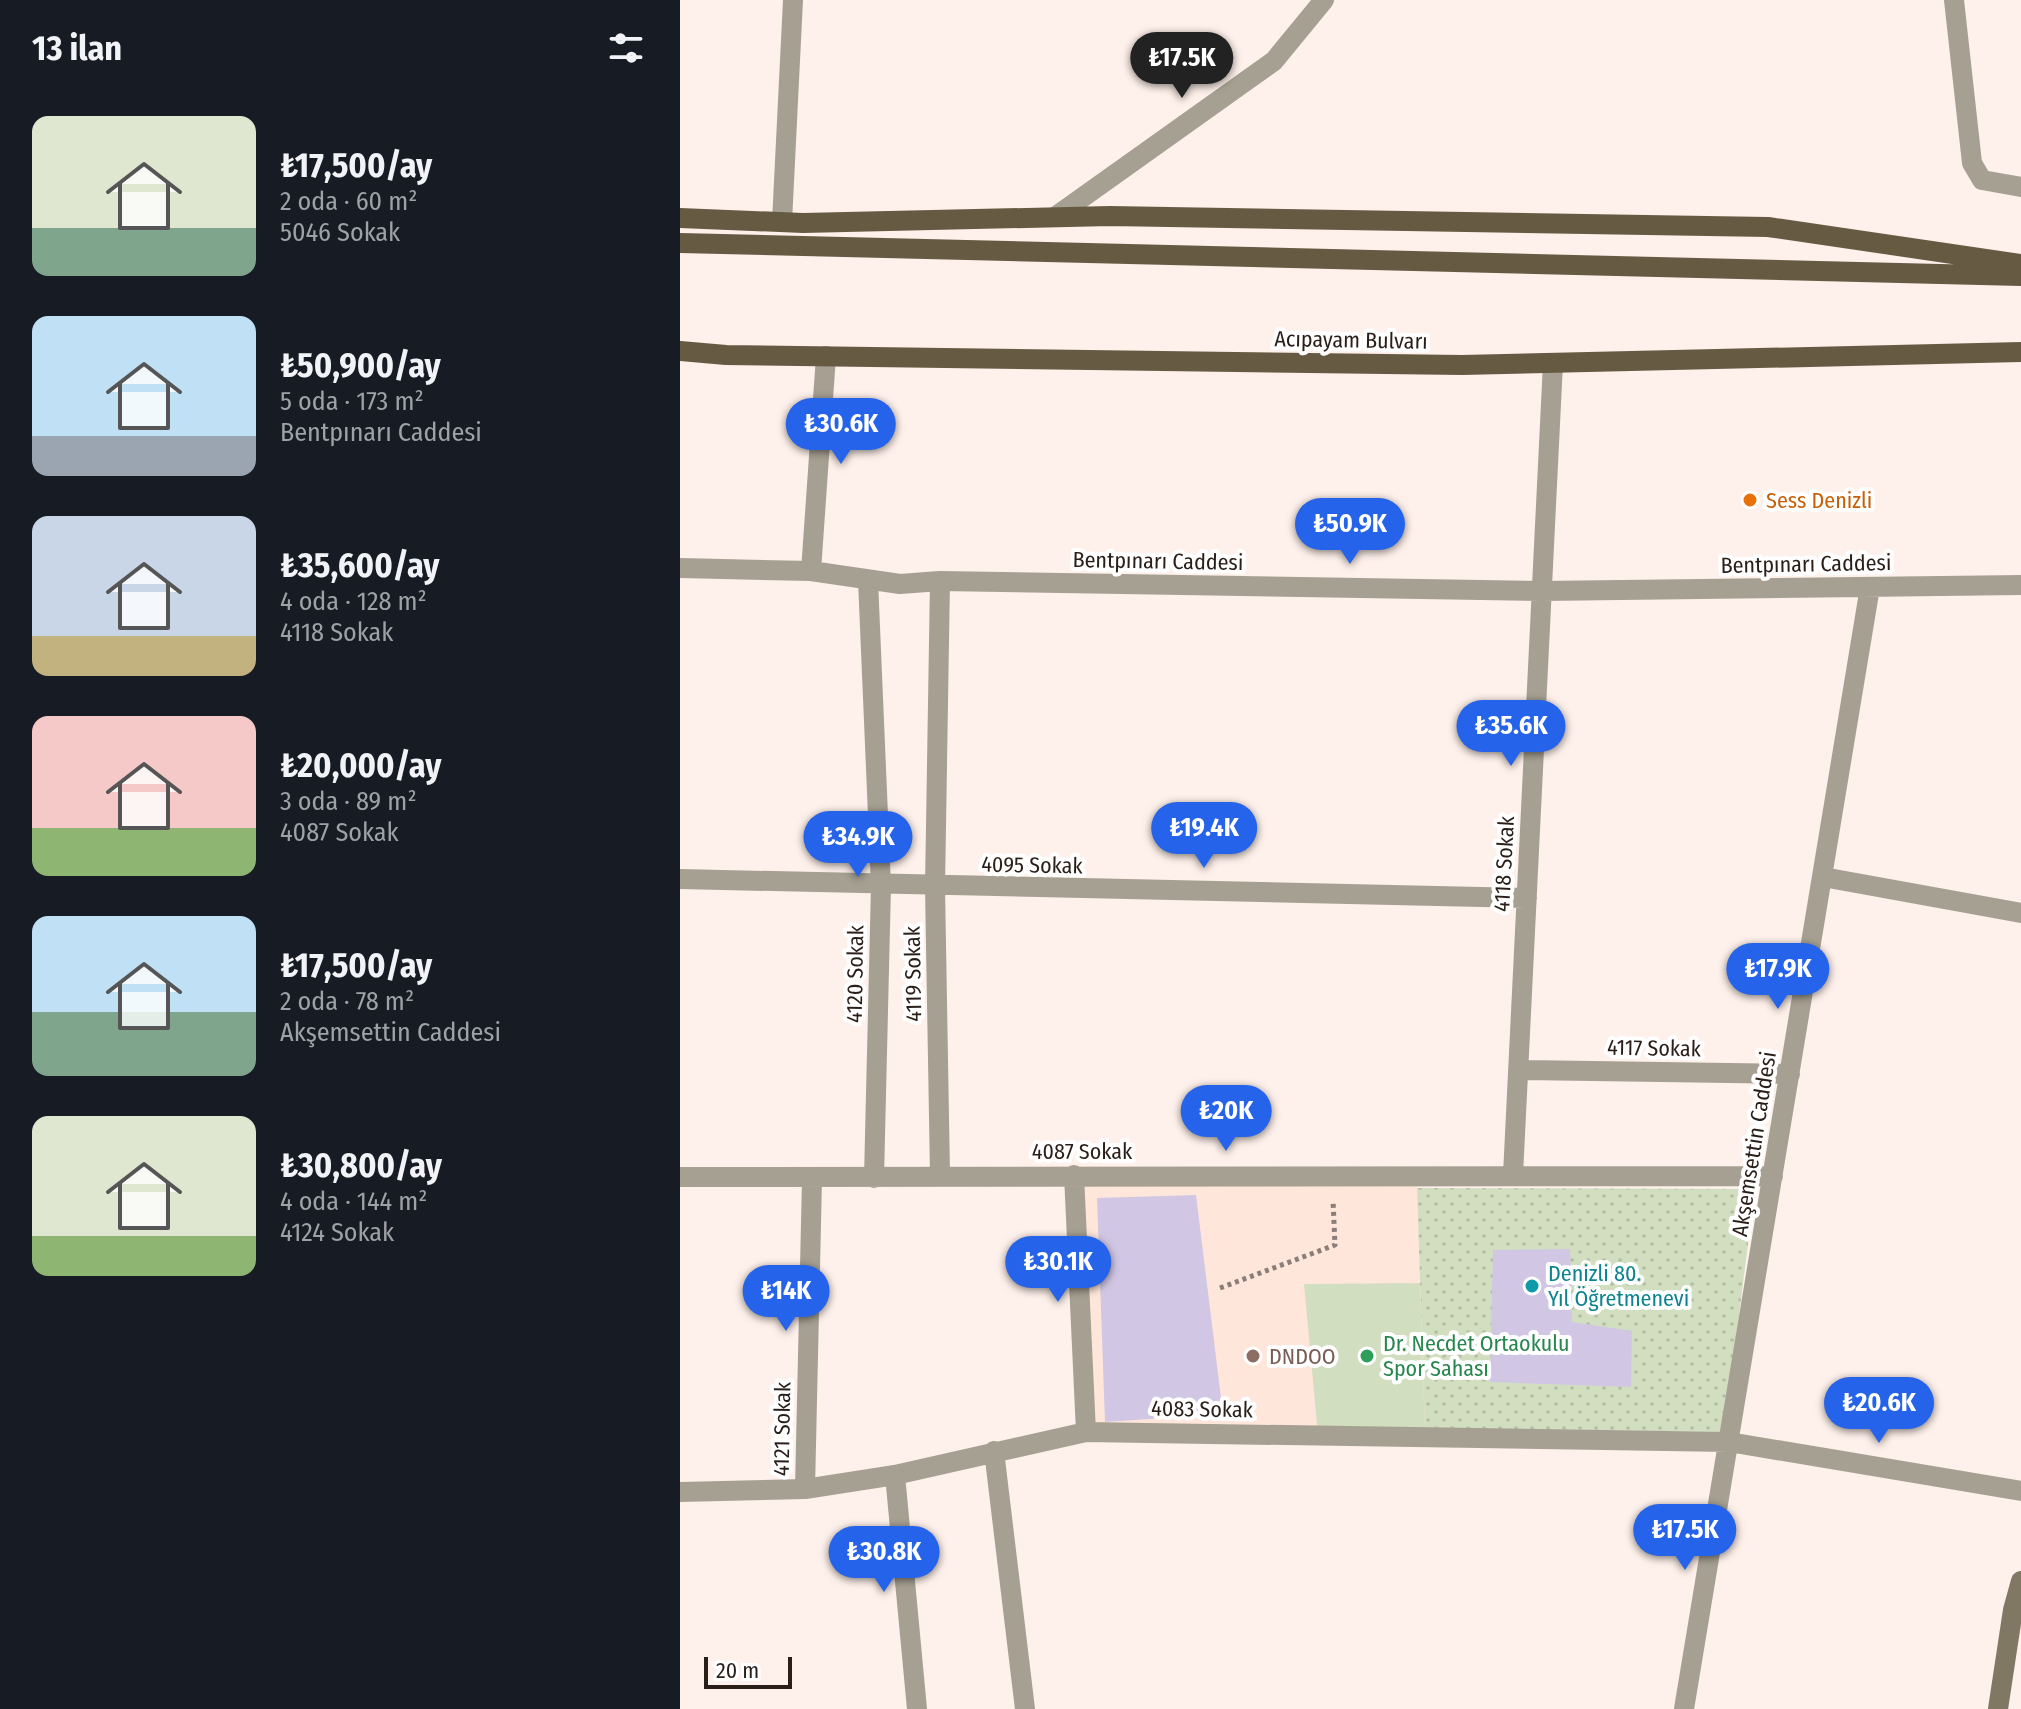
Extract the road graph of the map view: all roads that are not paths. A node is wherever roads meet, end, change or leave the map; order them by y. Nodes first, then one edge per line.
1 (793, 0) edge
2 (1324, 0) edge
3 (1954, 0) edge
4 (2021, 187) edge
5 (1055, 217) junction
6 (680, 218) edge
7 (782, 222) junction
8 (680, 243) edge
9 (2021, 264) edge
10 (2021, 276) edge
11 (680, 351) edge
12 (2021, 352) edge
13 (826, 356) junction
14 (1553, 363) junction
15 (680, 568) edge
16 (811, 571) junction
17 (868, 580) junction
18 (940, 581) junction
19 (2021, 585) edge
20 (1870, 587) junction
21 (1542, 591) junction
22 (1823, 877) junction
23 (680, 879) edge
24 (881, 886) junction
25 (935, 887) junction
26 (1527, 898) junction
27 (2021, 913) edge
28 (1518, 1070) junction
29 (1790, 1074) junction
30 (940, 1174) junction
31 (1074, 1175) junction
32 (1513, 1175) junction
33 (1773, 1176) junction
34 (680, 1177) edge
35 (874, 1178) junction
36 (812, 1179) junction
37 (1086, 1432) junction
38 (1729, 1442) junction
39 (994, 1451) junction
40 (895, 1475) junction
41 (805, 1489) junction
42 (2021, 1491) edge
43 (680, 1492) edge
44 (2021, 1581) edge
45 (917, 1709) edge
46 (1025, 1709) edge
47 (1684, 1709) edge
48 (1998, 1709) edge

1 - 7 street
2 - 5 street
3 - 4 street
5 - 7 main road
5 - 9 main road
6 - 7 main road
8 - 10 main road
11 - 13 main road, Acıpayam Bulvarı
12 - 14 main road, Acıpayam Bulvarı
13 - 14 main road, Acıpayam Bulvarı
13 - 16 street
14 - 21 street, 4118 Sokak
15 - 16 street, Bentpınarı Caddesi
16 - 17 street, Bentpınarı Caddesi
17 - 18 street, Bentpınarı Caddesi
17 - 24 street, 4120 Sokak
18 - 21 street, Bentpınarı Caddesi
18 - 25 street, 4119 Sokak
19 - 20 street, Bentpınarı Caddesi
20 - 21 street, Bentpınarı Caddesi
20 - 22 street, Akşemsettin Caddesi
21 - 26 street, 4118 Sokak
22 - 27 street
22 - 29 street, Akşemsettin Caddesi
23 - 24 street, 4095 Sokak
24 - 25 street, 4095 Sokak
24 - 35 street, 4120 Sokak
25 - 26 street, 4095 Sokak
25 - 30 street, 4119 Sokak
26 - 28 street, 4118 Sokak
28 - 29 street, 4117 Sokak
28 - 32 street, 4118 Sokak
29 - 33 street, Akşemsettin Caddesi
30 - 31 street, 4087 Sokak
30 - 35 street, 4087 Sokak
31 - 32 street, 4087 Sokak
31 - 37 street
32 - 33 street, 4087 Sokak
33 - 38 street, Akşemsettin Caddesi
34 - 36 street, 4087 Sokak
35 - 36 street, 4087 Sokak
36 - 41 street, 4121 Sokak
37 - 38 street, 4083 Sokak
37 - 39 street, 4083 Sokak
38 - 42 street, 4083 Sokak
38 - 47 street, Akşemsettin Caddesi
39 - 40 street, 4083 Sokak
39 - 46 street
40 - 41 street, 4083 Sokak
40 - 45 street
41 - 43 street, 4083 Sokak
44 - 48 street

